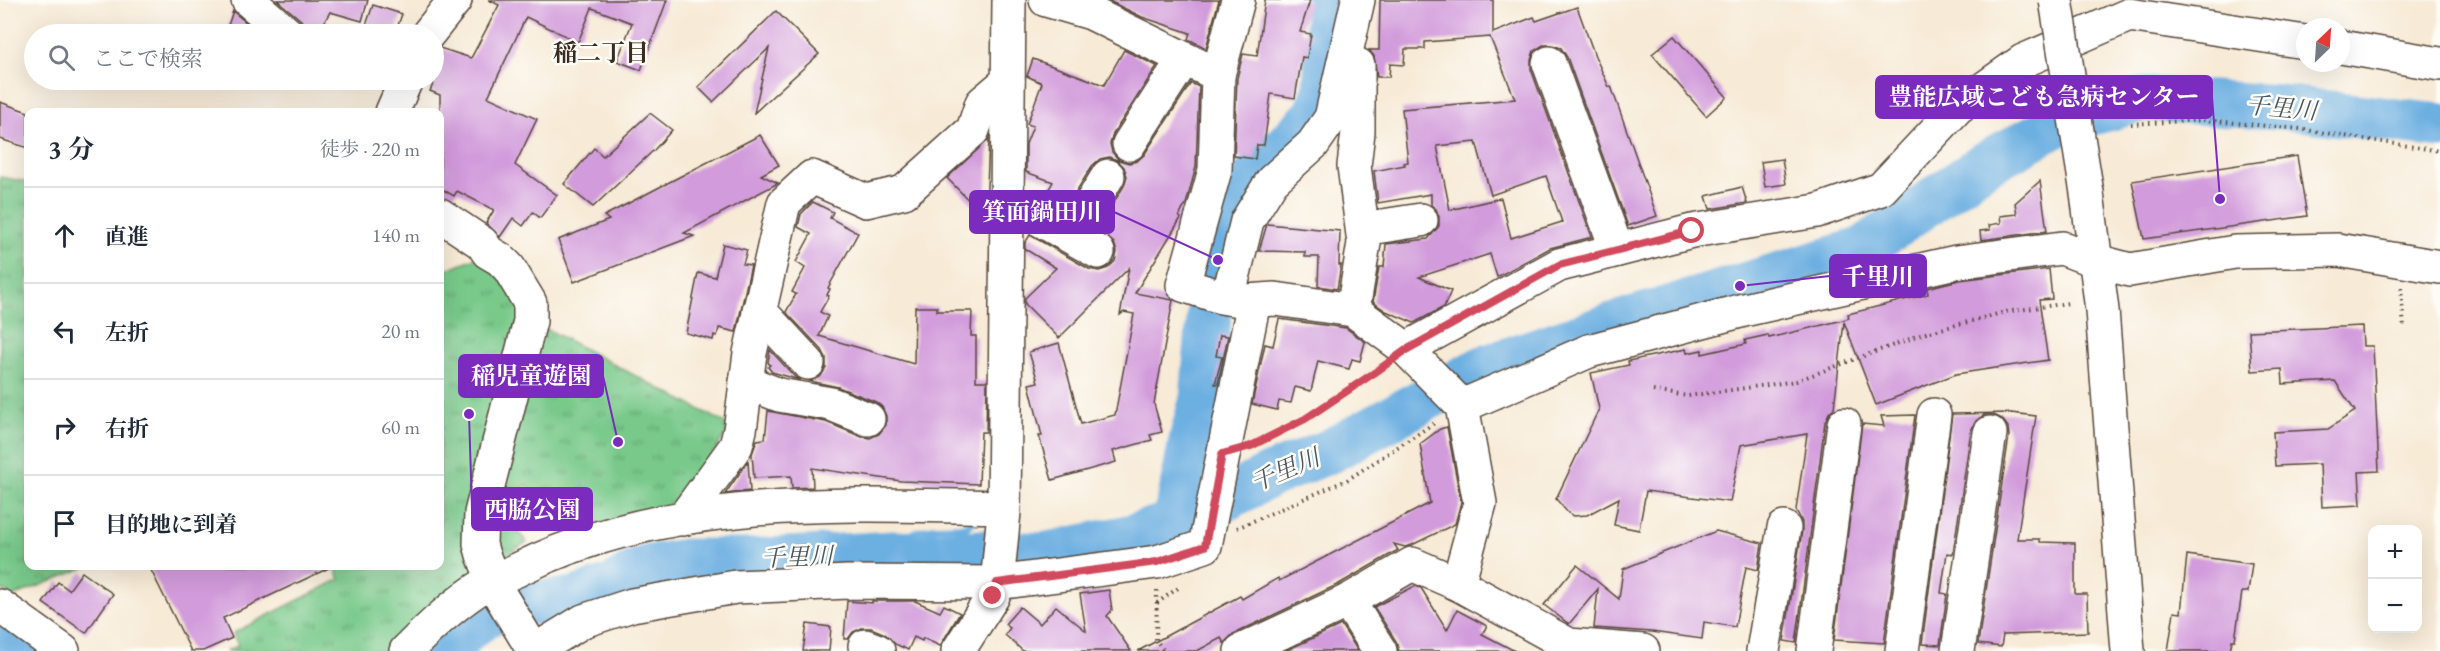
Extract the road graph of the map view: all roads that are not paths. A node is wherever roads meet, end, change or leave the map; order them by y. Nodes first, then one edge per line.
1 (248, 0) edge
2 (455, 0) edge
3 (1009, 0) edge
4 (1046, 0) edge
5 (1238, 0) edge
6 (1359, 0) edge
7 (2056, 0) edge
8 (276, 24) edge
9 (436, 24) edge
10 (2296, 41) edge
11 (2350, 49) edge
12 (1184, 59) junction
13 (1549, 63) dead end
14 (2440, 64) edge
15 (1218, 75) junction
16 (1008, 81) junction
17 (1129, 144) dead end
18 (1108, 176) dead end
19 (1005, 212) junction
20 (444, 218) edge
21 (1421, 220) dead end
22 (1363, 229) junction
23 (1617, 250) junction
24 (2096, 261) junction
25 (2440, 267) edge
26 (1224, 296) junction
27 (759, 310) junction
28 (1353, 310) junction
29 (1406, 350) junction
30 (808, 363) dead end
31 (746, 382) junction
32 (1463, 409) junction
33 (1934, 415) dead end
34 (868, 419) dead end
35 (1844, 424) dead end
36 (1990, 433) dead end
37 (1004, 509) junction
38 (683, 519) junction
39 (1784, 528) dead end
40 (998, 579) junction
41 (1458, 584) junction
42 (496, 586) junction
43 (1347, 601) junction
44 (0, 606) edge
45 (1246, 650) edge
46 (63, 651) edge
47 (406, 651) edge
48 (958, 651) edge
49 (1380, 651) edge
50 (1643, 651) edge
51 (1763, 651) edge
52 (1814, 651) edge
53 (1902, 651) edge
54 (1958, 651) edge
55 (2128, 651) edge

1 - 8 street
2 - 9 street
3 - 16 street
4 - 12 street
5 - 15 street
6 - 22 street
6 - 26 street
7 - 24 street, bridge
10 - 23 street
11 - 14 street
12 - 15 street
12 - 17 street
13 - 23 street
15 - 26 street
16 - 19 street
16 - 27 street
18 - 19 street
19 - 37 street
20 - 42 street
21 - 22 street
22 - 28 street
23 - 29 street
24 - 25 street
24 - 32 street
24 - 55 street
26 - 28 street
26 - 40 street
27 - 30 street
27 - 31 street
28 - 29 street
29 - 32 street
31 - 34 street
31 - 38 street
32 - 41 street
33 - 53 street
35 - 52 street
36 - 54 street
37 - 38 street
37 - 40 street
38 - 42 street
39 - 51 street
40 - 42 street
40 - 48 street
41 - 43 street
41 - 50 street
42 - 47 street
43 - 45 street
43 - 49 street
44 - 46 street

